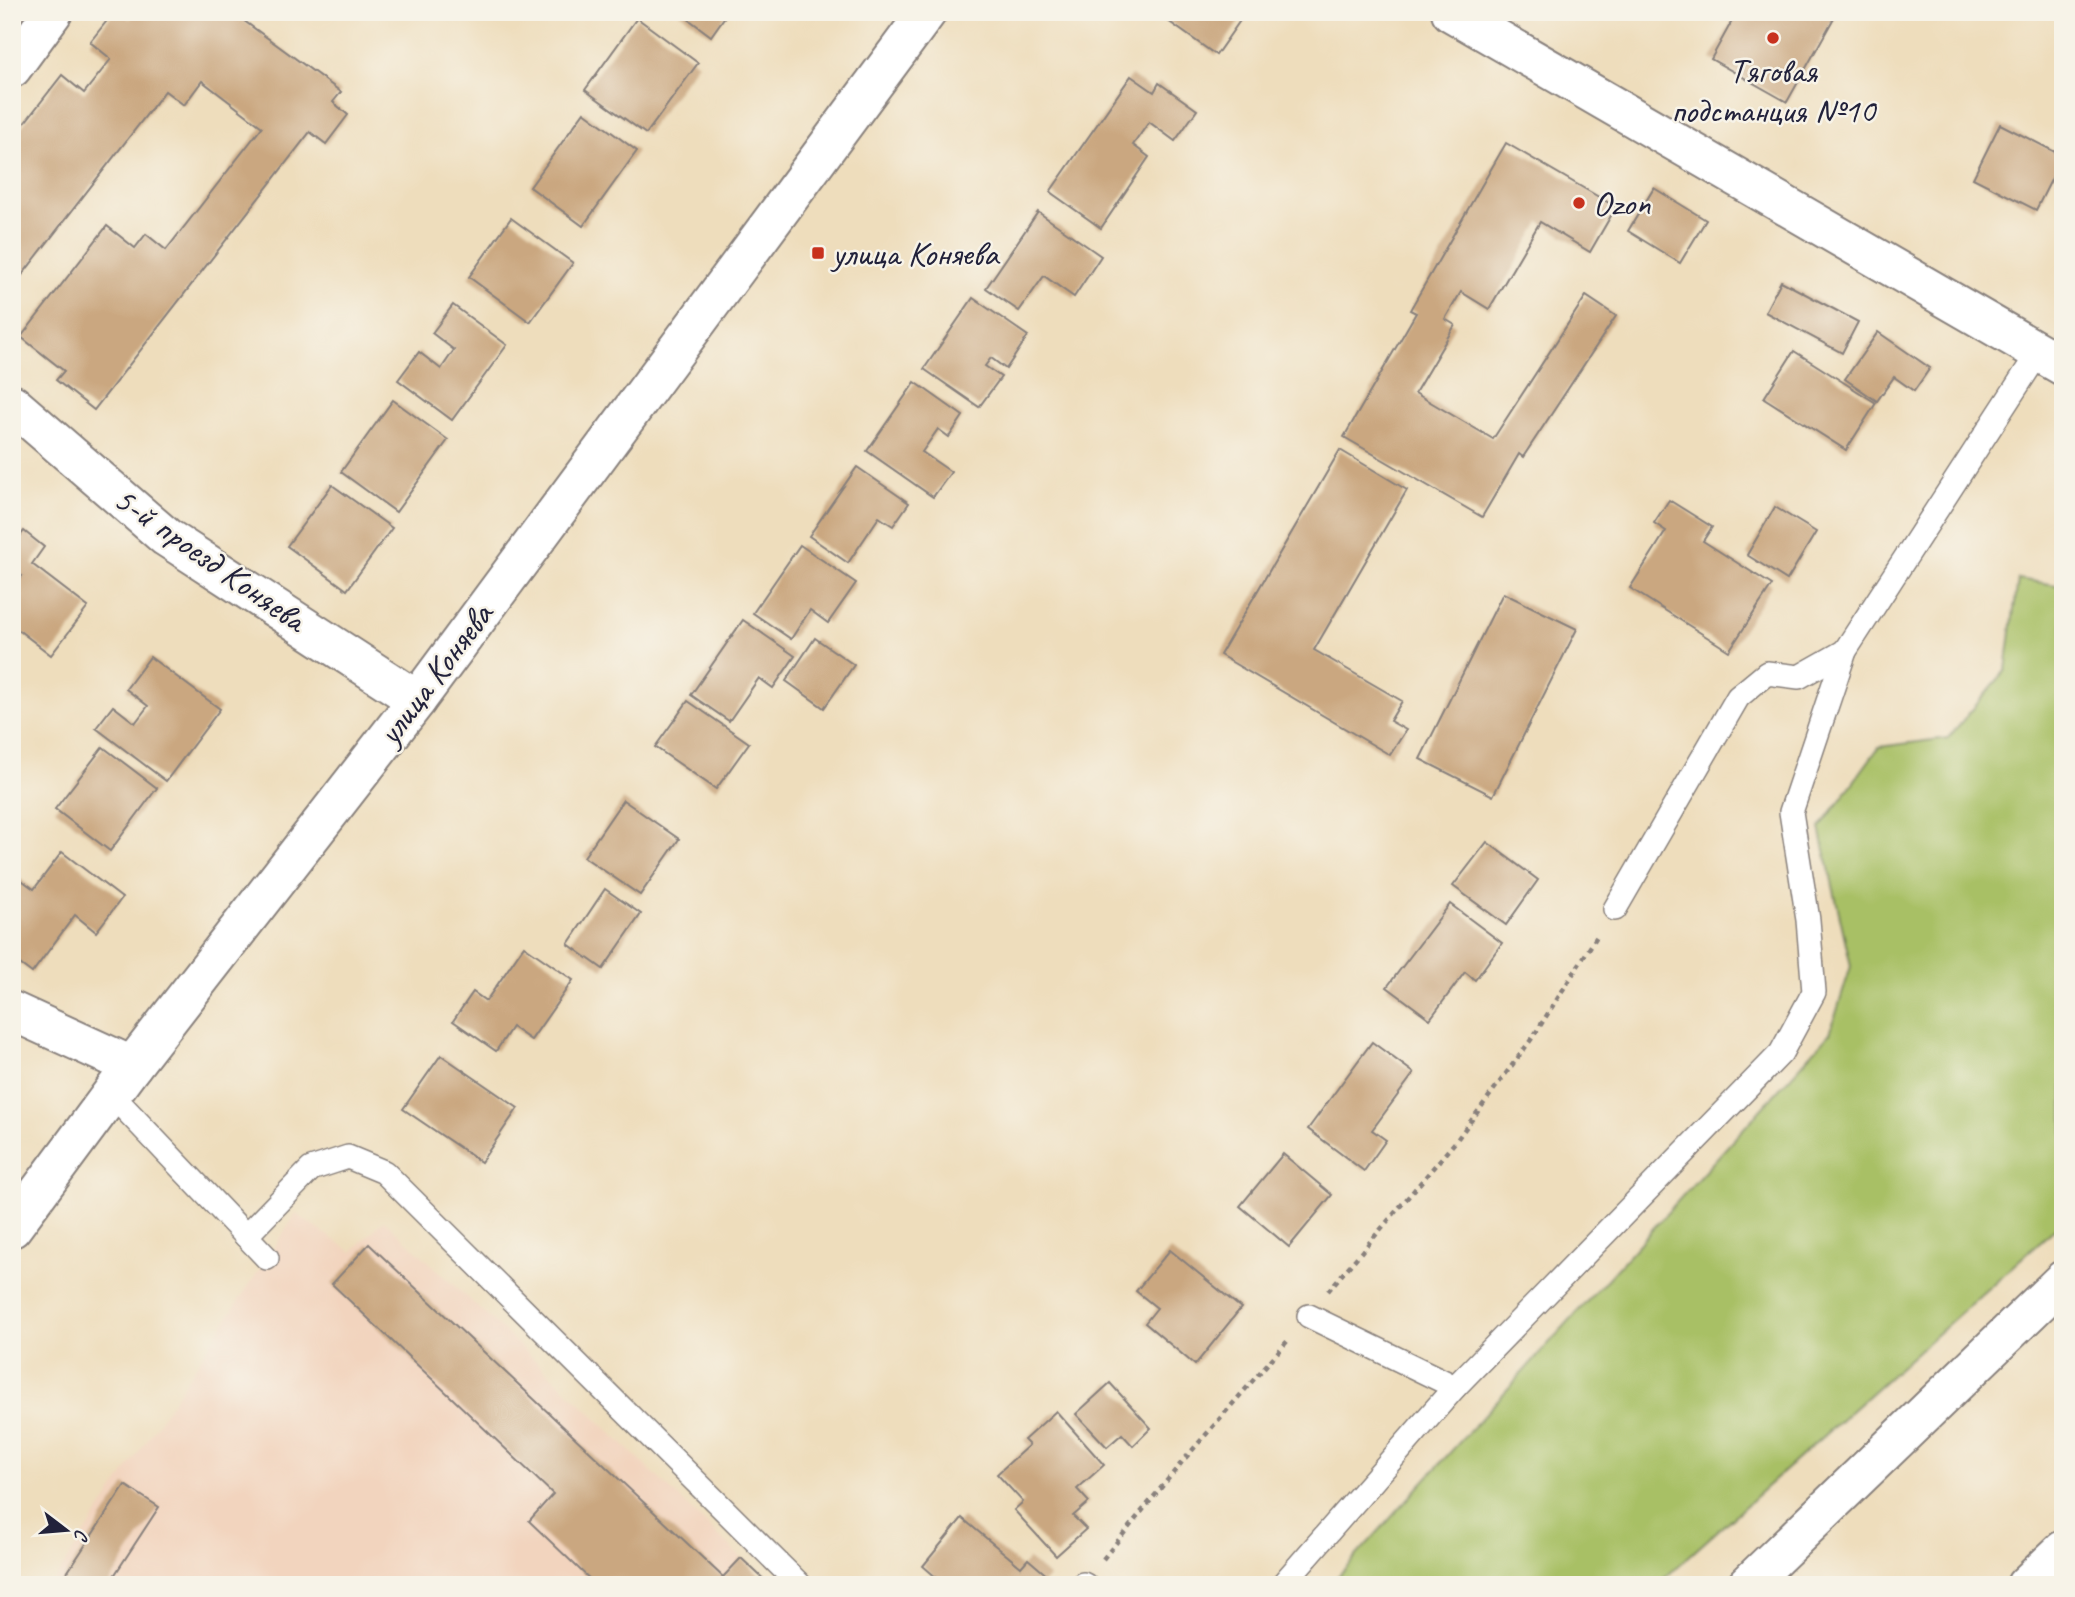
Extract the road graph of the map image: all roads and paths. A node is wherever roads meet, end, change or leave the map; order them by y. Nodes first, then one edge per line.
1 (53, 12) edge
2 (927, 12) edge
3 (1451, 12) edge
4 (12, 68) edge
5 (2051, 359) edge
6 (12, 404) edge
7 (1845, 651) junction
8 (417, 700) junction
9 (1615, 909) joint
10 (12, 1011) edge
11 (122, 1080) junction
12 (12, 1228) edge
13 (246, 1236) junction
14 (267, 1258) dead end
15 (2063, 1280) edge
16 (1309, 1316) junction
17 (1455, 1387) junction
18 (2063, 1550) edge
19 (1084, 1584) edge
20 (800, 1585) edge
21 (1282, 1585) edge
22 (1747, 1585) edge
23 (2026, 1585) edge

1 - 4 main road
2 - 8 main road, улица Коняева
3 - 5 main road
5 - 7 lane
6 - 8 main road, 5-й проезд Коняева
7 - 9 lane
7 - 17 lane
8 - 11 main road, улица Коняева
9 - 16 path
10 - 11 main road
11 - 12 main road, улица Коняева
11 - 13 lane
13 - 14 lane
13 - 20 lane
15 - 22 main road
16 - 17 lane
16 - 19 path
17 - 21 lane
18 - 23 main road

